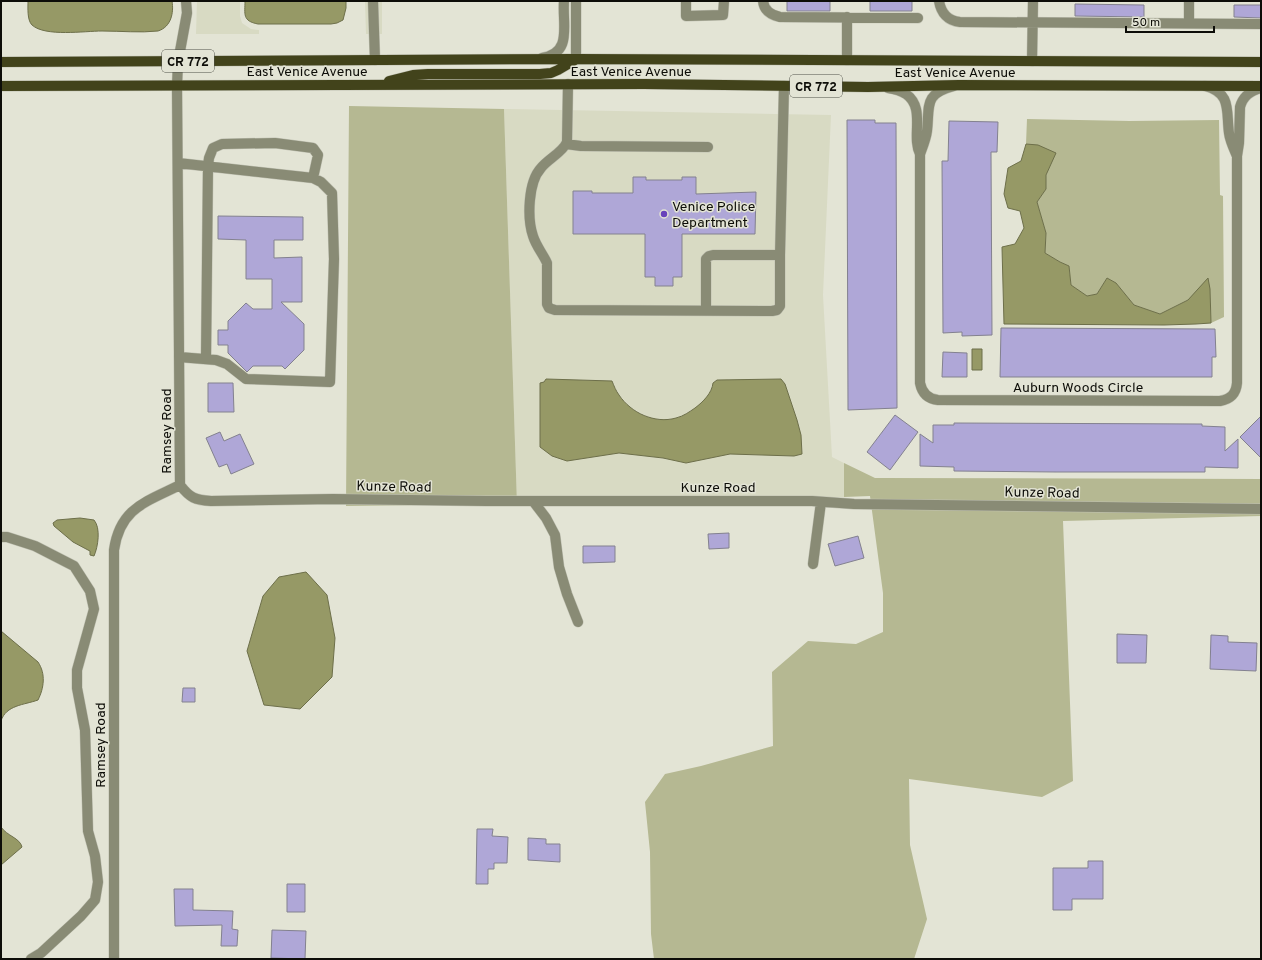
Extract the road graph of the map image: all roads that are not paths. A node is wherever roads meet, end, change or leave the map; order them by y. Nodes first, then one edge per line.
1 (186, 1) edge
2 (373, 1) edge
3 (564, 1) edge
4 (576, 1) edge
5 (686, 1) edge
6 (724, 1) edge
7 (763, 1) edge
8 (939, 1) edge
9 (1033, 1) edge
10 (1189, 1) edge
11 (847, 17) junction
12 (918, 18) dead end
13 (1033, 23) junction
14 (1189, 23) junction
15 (1261, 24) edge
16 (530, 59) junction
17 (576, 59) junction
18 (375, 60) junction
19 (846, 60) junction
20 (1032, 61) junction
21 (1, 62) edge
22 (178, 62) junction
23 (1261, 62) edge
24 (568, 84) junction
25 (372, 85) junction
26 (959, 85) junction
27 (1, 86) edge
28 (177, 86) junction
29 (784, 86) junction
30 (1204, 86) junction
31 (868, 87) junction
32 (1261, 87) edge
33 (566, 144) junction
34 (708, 147) dead end
35 (920, 154) junction
36 (1237, 156) junction
37 (178, 163) junction
38 (208, 166) junction
39 (313, 178) junction
40 (780, 255) junction
41 (706, 310) junction
42 (179, 357) junction
43 (206, 359) junction
44 (180, 485) junction
45 (533, 501) junction
46 (821, 502) junction
47 (1261, 509) edge
48 (1, 537) edge
49 (813, 564) dead end
50 (578, 622) dead end
51 (31, 959) edge
52 (114, 959) edge

1 - 22 street, Ramsey Road
2 - 18 street
3 - 16 street
4 - 17 street
5 - 6 street
7 - 11 street
8 - 13 street
9 - 13 street
10 - 14 street
11 - 12 street
11 - 19 street
13 - 14 street
13 - 20 street
14 - 15 street
16 - 17 main road, East Venice Avenue / CR 772
16 - 18 main road, East Venice Avenue / CR 772
17 - 19 main road, East Venice Avenue / CR 772
17 - 25 main road
18 - 22 main road, East Venice Avenue / CR 772
19 - 20 main road, East Venice Avenue / CR 772
20 - 23 main road, East Venice Avenue / CR 772
21 - 22 main road, East Venice Avenue / CR 772
22 - 28 street, Ramsey Road
24 - 25 main road, East Venice Avenue / CR 772
24 - 29 main road, East Venice Avenue / CR 772
24 - 33 street
25 - 28 main road, East Venice Avenue / CR 772
26 - 30 main road, East Venice Avenue / CR 772
26 - 31 main road, East Venice Avenue / CR 772
26 - 35 street, Auburn Woods Circle
27 - 28 main road, East Venice Avenue / CR 772
28 - 37 street, Ramsey Road
29 - 31 main road, East Venice Avenue / CR 772
29 - 40 street
30 - 32 main road, East Venice Avenue / CR 772
30 - 36 street, Auburn Woods Circle
31 - 35 street, Auburn Woods Circle
32 - 36 street, Auburn Woods Circle
33 - 34 street
33 - 41 street
35 - 36 street, Auburn Woods Circle
37 - 38 street
37 - 42 street, Ramsey Road
38 - 39 street
38 - 39 street
38 - 43 street
39 - 43 street
40 - 41 street
40 - 41 street
42 - 43 street
42 - 44 street, Ramsey Road
44 - 45 street, Kunze Road
44 - 52 street, Ramsey Road
45 - 46 street, Kunze Road
45 - 50 street
46 - 47 street, Kunze Road
46 - 49 street
48 - 51 street

